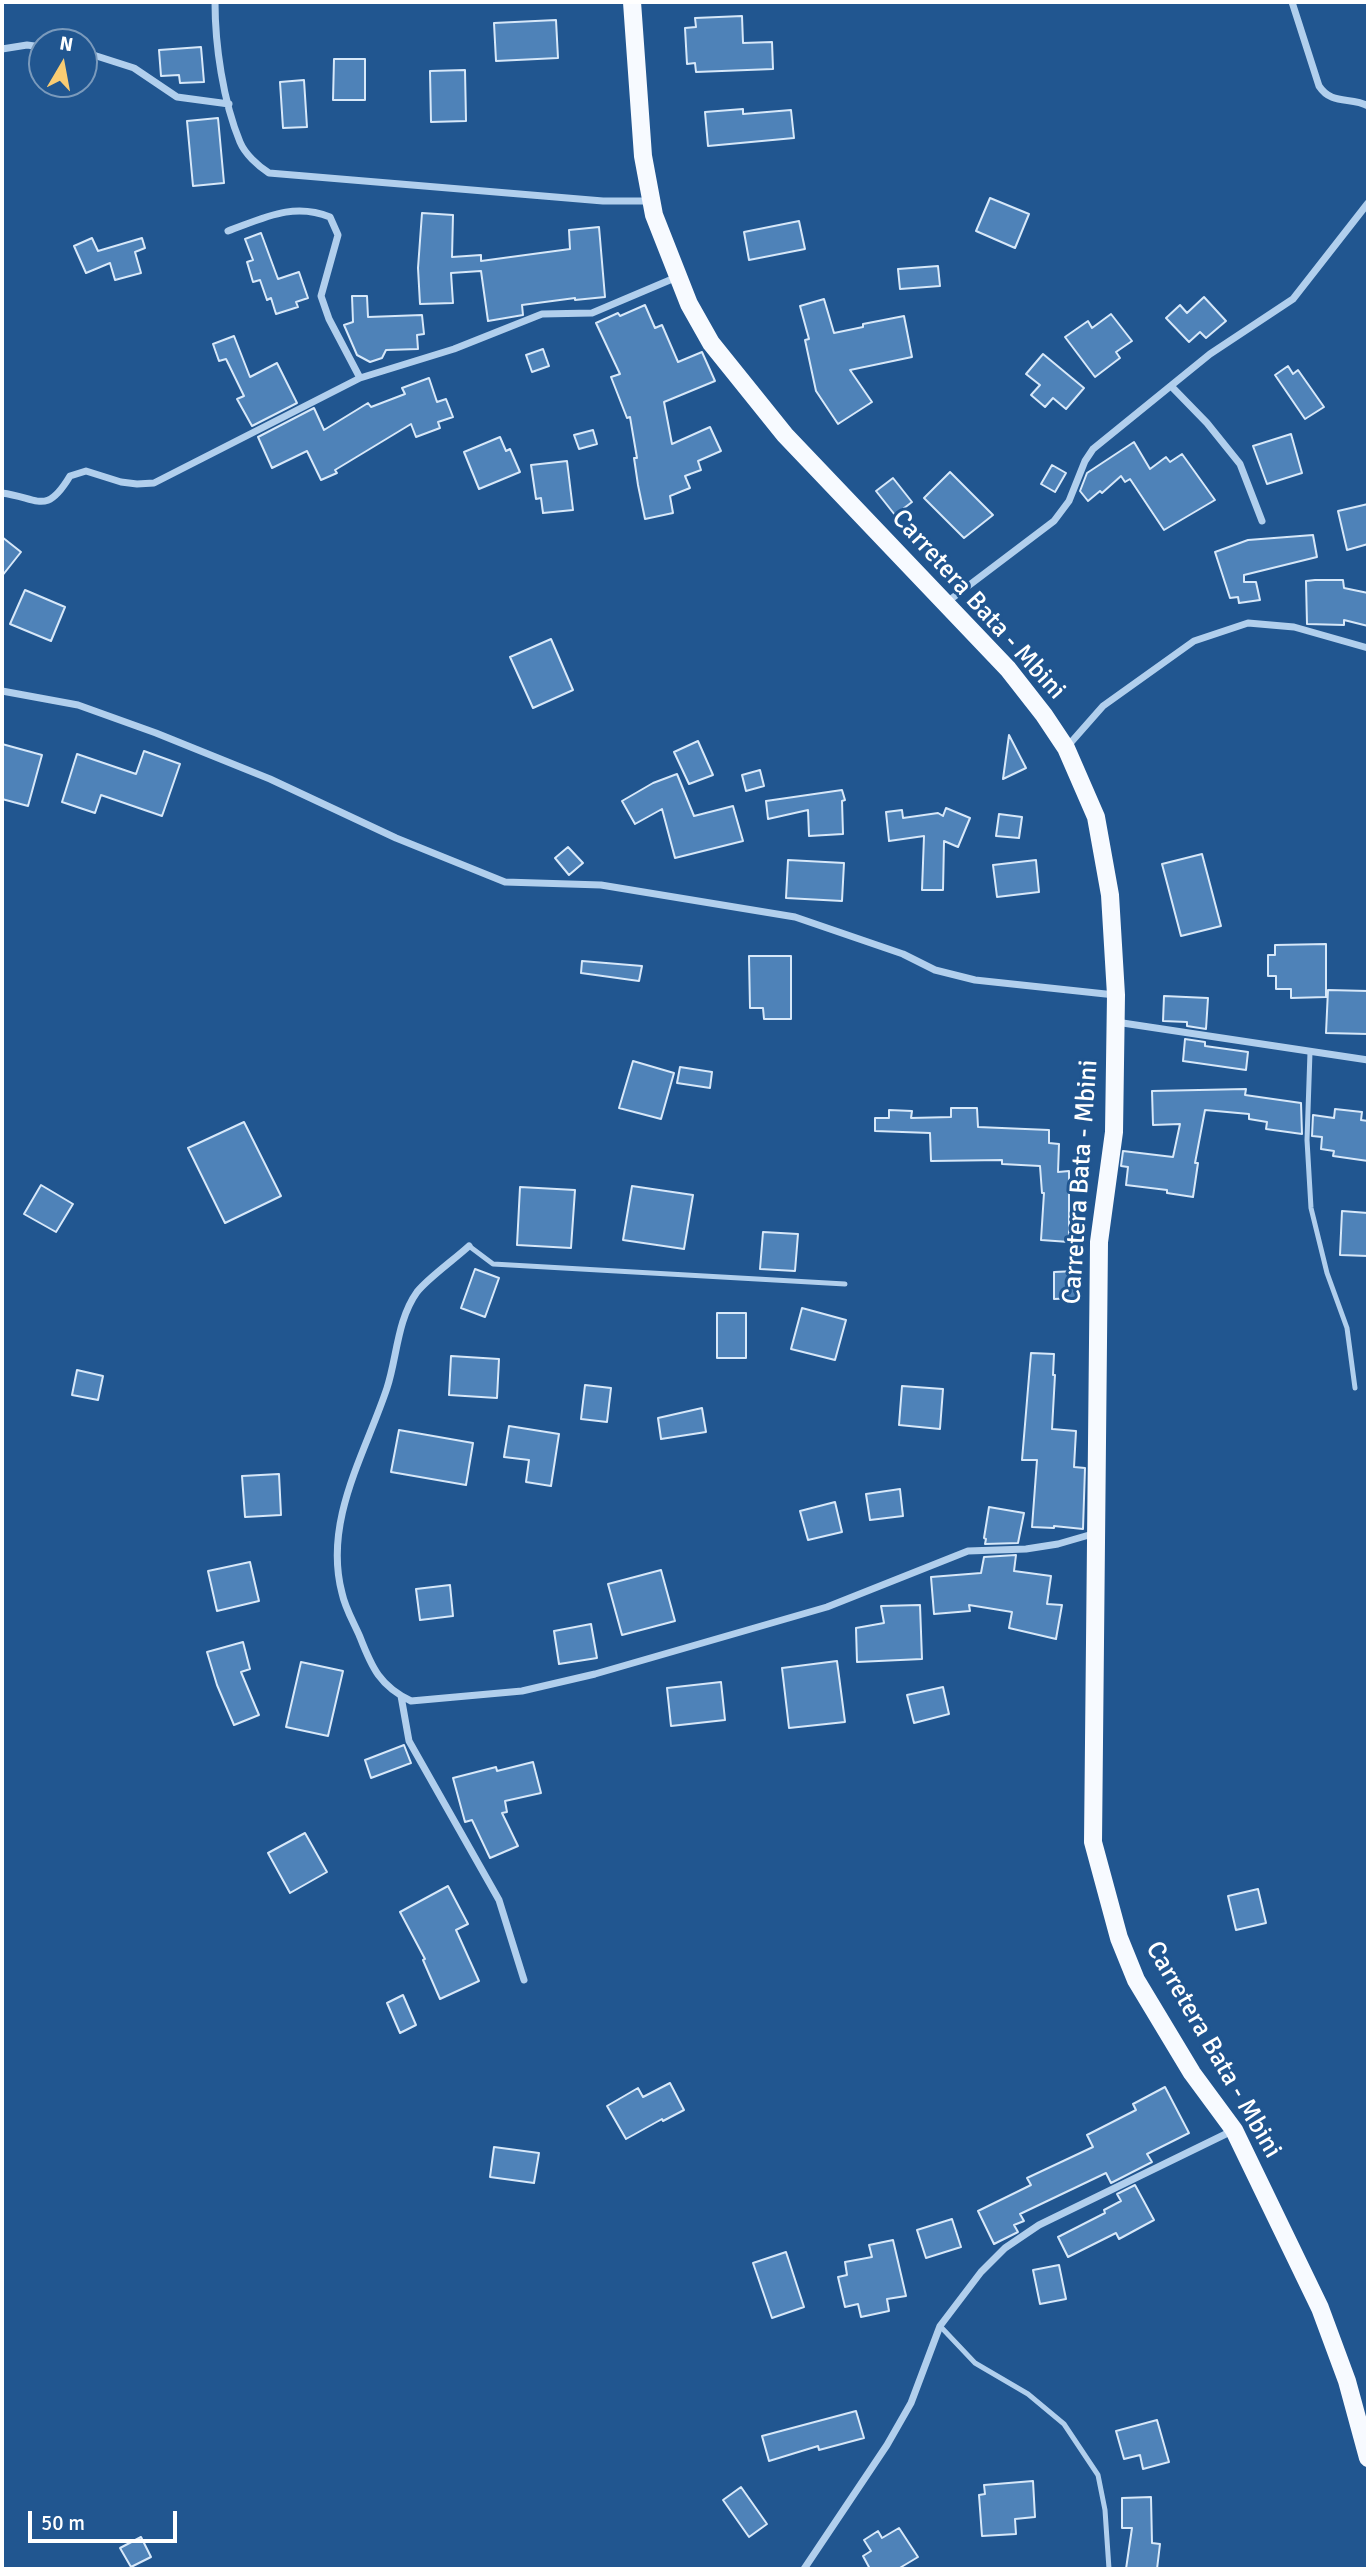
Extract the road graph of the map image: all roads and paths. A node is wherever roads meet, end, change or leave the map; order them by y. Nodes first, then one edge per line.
1 (215, 2) edge
2 (632, 2) edge
3 (1292, 2) edge
4 (28, 45) edge
5 (2, 49) edge
6 (98, 56) edge
7 (229, 104) junction
8 (1368, 106) edge
9 (651, 201) junction
10 (1368, 204) edge
11 (228, 231) dead end
12 (677, 277) junction
13 (360, 378) junction
14 (1171, 386) junction
15 (2, 494) edge
16 (1262, 521) dead end
17 (947, 602) junction
18 (1368, 648) edge
19 (2, 691) edge
20 (1066, 748) junction
21 (1116, 995) junction
22 (1116, 1022) junction
23 (1310, 1052) junction
24 (1368, 1060) edge
25 (469, 1246) joint
26 (845, 1284) dead end
27 (1356, 1388) dead end
28 (1097, 1533) junction
29 (401, 1696) junction
30 (524, 1980) dead end
31 (1234, 2130) junction
32 (940, 2326) junction
33 (1368, 2458) edge
34 (804, 2569) edge
35 (1109, 2569) edge

1 - 7 street
2 - 9 main road, Carretera Bata - Mbini
3 - 8 street
4 - 5 street
6 - 7 street
7 - 9 street
9 - 12 main road, Carretera Bata - Mbini
10 - 14 street
11 - 13 street
12 - 13 street
12 - 17 main road, Carretera Bata - Mbini
13 - 15 street
14 - 16 street
14 - 17 street
17 - 20 main road, Carretera Bata - Mbini
18 - 20 street
19 - 21 street
20 - 21 main road, Carretera Bata - Mbini
21 - 22 main road, Carretera Bata - Mbini
22 - 23 street
22 - 28 main road, Carretera Bata - Mbini
23 - 24 street
23 - 27 lane
25 - 26 lane
25 - 29 street
28 - 29 street
28 - 31 main road, Carretera Bata - Mbini
29 - 30 street
31 - 32 street
31 - 33 main road, Carretera Bata - Mbini
32 - 34 street
32 - 35 lane

